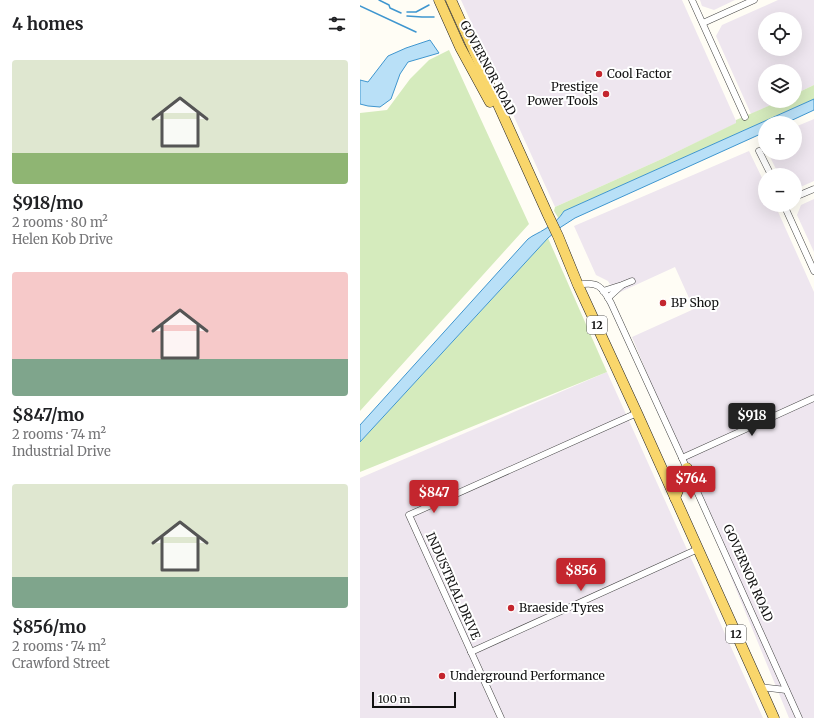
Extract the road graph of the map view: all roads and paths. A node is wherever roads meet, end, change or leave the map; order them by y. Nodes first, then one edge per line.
1 (439, 0) edge
2 (451, 0) edge
3 (692, 0) edge
4 (754, 0) edge
5 (703, 23) junction
6 (745, 117) dead end
7 (516, 146) junction
8 (814, 189) edge
9 (802, 195) edge
10 (787, 212) edge
11 (814, 271) edge
12 (632, 281) dead end
13 (578, 285) junction
14 (622, 285) junction
15 (603, 291) junction
16 (608, 298) junction
17 (814, 398) edge
18 (637, 413) junction
19 (682, 458) junction
20 (687, 468) junction
21 (675, 498) junction
22 (698, 549) junction
23 (471, 652) junction
24 (760, 687) junction
25 (786, 690) junction
26 (501, 718) edge
27 (774, 718) edge
28 (799, 718) edge

1 - 7 main road, GOVERNOR ROAD / 12
2 - 7 main road, GOVERNOR ROAD / 12
3 - 5 street
4 - 5 street
5 - 6 street
7 - 13 main road, GOVERNOR ROAD / 12
8 - 9 street
10 - 11 street
12 - 14 street
13 - 15 street
13 - 18 main road, GOVERNOR ROAD / 12
14 - 15 street
14 - 16 street
15 - 16 street, GOVERNOR ROAD
16 - 19 street, GOVERNOR ROAD
17 - 19 street
18 - 21 main road, GOVERNOR ROAD / 12
18 - 23 street, INDUSTRIAL DRIVE
19 - 20 street, GOVERNOR ROAD
20 - 21 main road
20 - 25 street, GOVERNOR ROAD
21 - 22 main road, GOVERNOR ROAD / 12
22 - 23 street
22 - 24 main road, GOVERNOR ROAD / 12
23 - 26 street, INDUSTRIAL DRIVE
24 - 25 street
24 - 27 main road, GOVERNOR ROAD / 12
25 - 28 street, GOVERNOR ROAD

